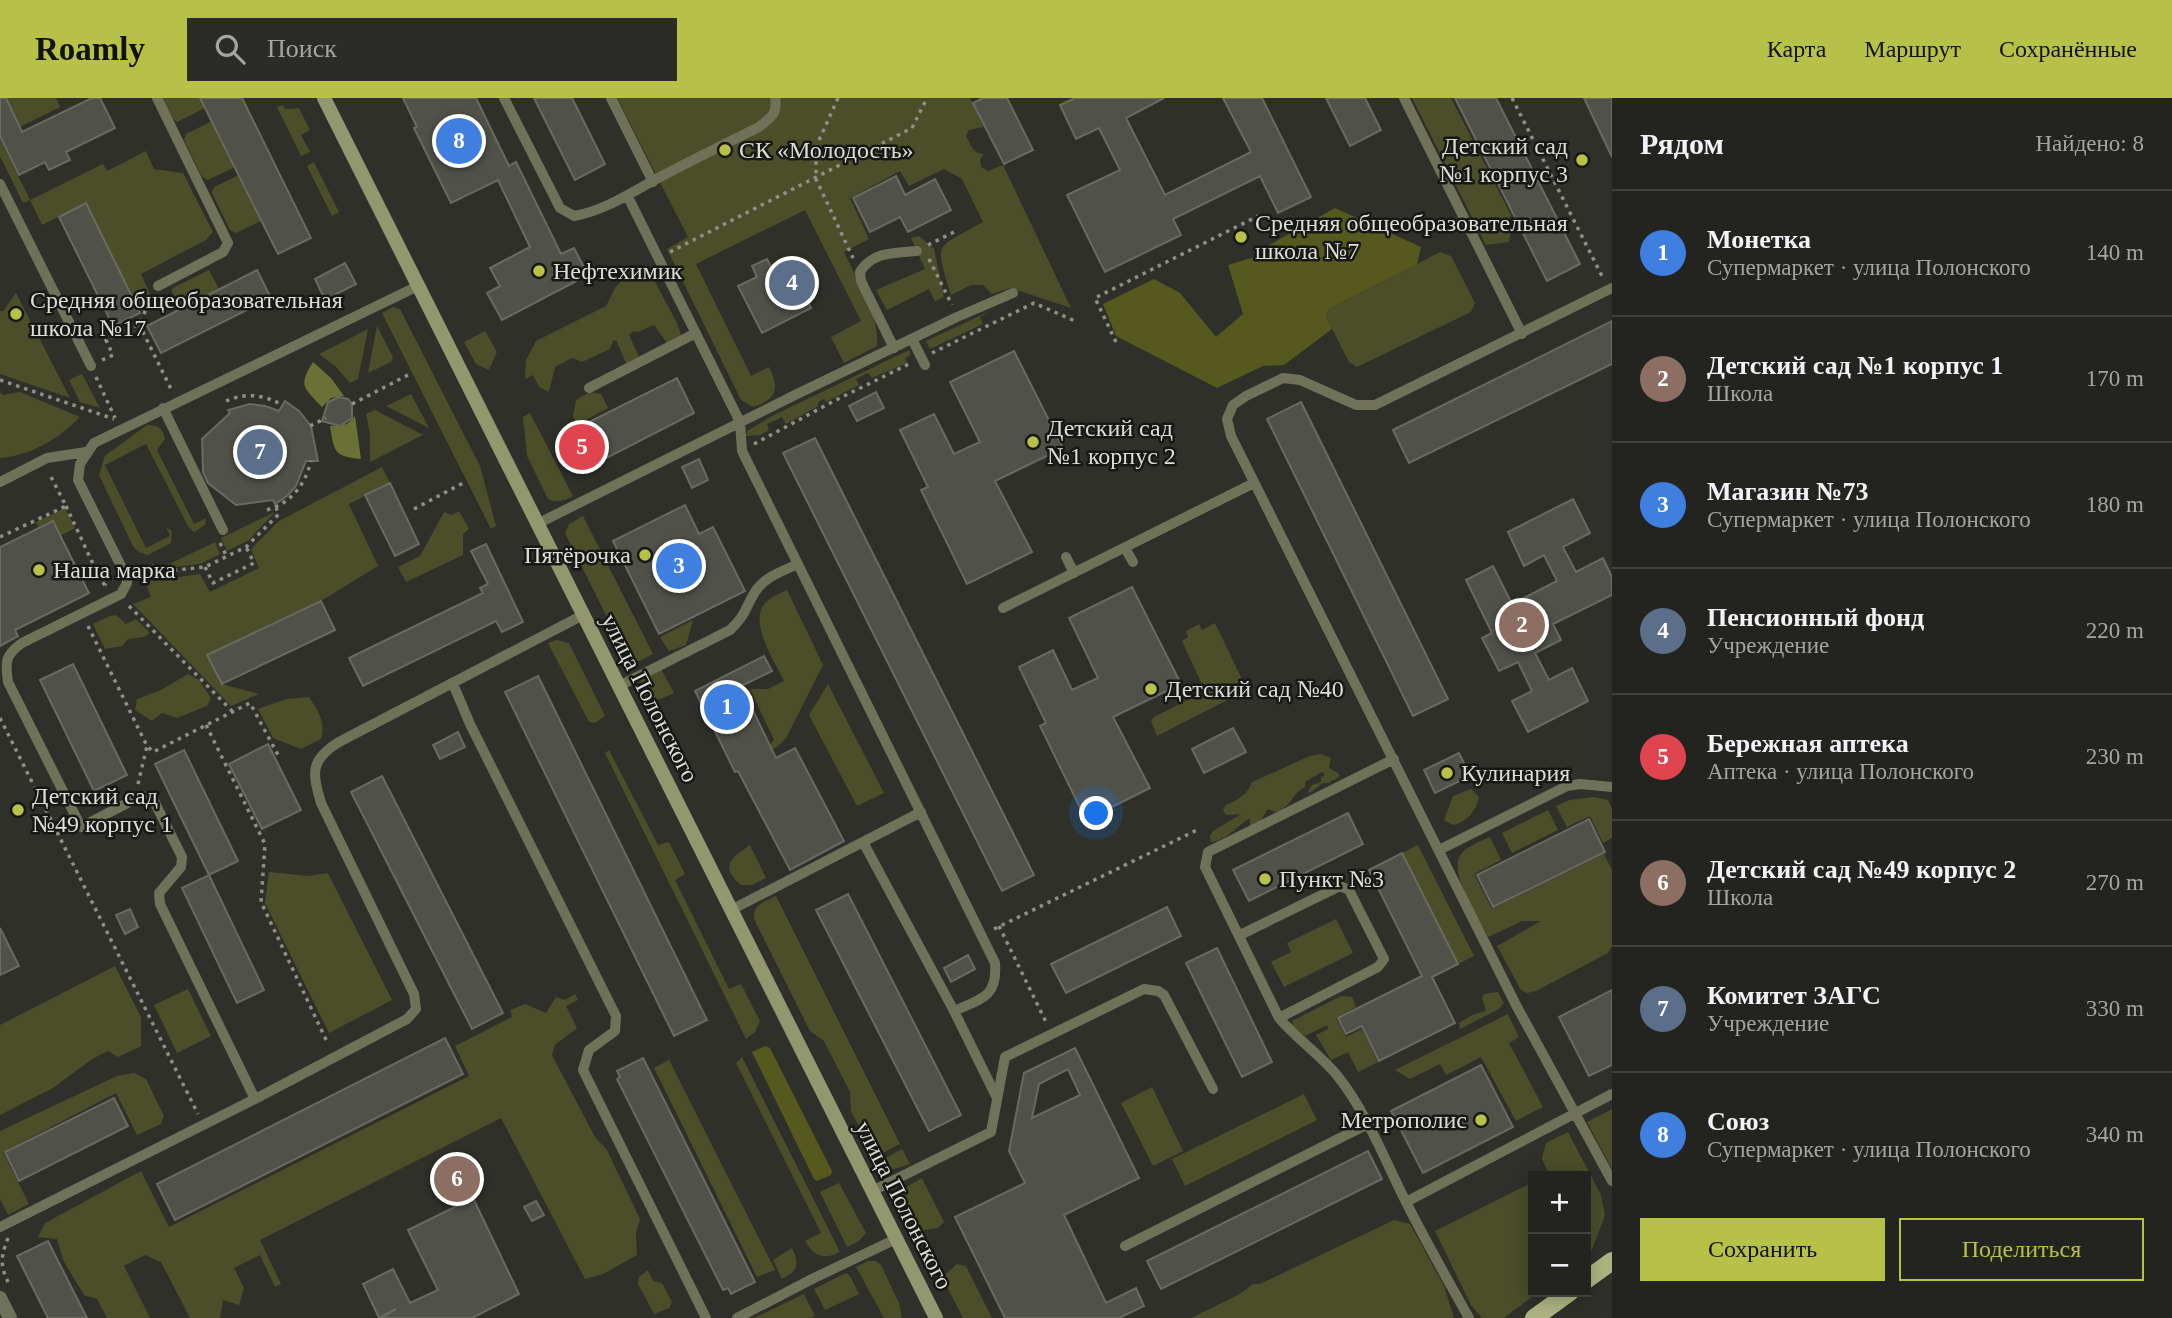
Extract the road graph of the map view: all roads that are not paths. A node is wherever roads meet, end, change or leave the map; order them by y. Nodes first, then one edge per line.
1 (157, 98) edge
2 (324, 98) edge
3 (504, 98) edge
4 (611, 98) edge
5 (775, 98) edge
6 (1404, 98) edge
7 (653, 182) junction
8 (0, 184) edge
9 (628, 197) junction
10 (917, 251) dead end
11 (158, 286) road end
12 (418, 286) junction
13 (1610, 289) edge
14 (1013, 293) dead end
15 (696, 333) junction
16 (1522, 334) junction
17 (912, 339) junction
18 (894, 348) junction
19 (924, 361) road end
20 (91, 366) road end
21 (589, 388) dead end
22 (163, 408) junction
23 (740, 422) junction
24 (86, 452) junction
25 (0, 482) edge
26 (1254, 484) junction
27 (537, 524) junction
28 (223, 530) dead end
29 (1125, 548) junction
30 (1066, 557) dead end
31 (1133, 562) dead end
32 (798, 564) junction
33 (1074, 573) junction
34 (1003, 608) dead end
35 (583, 615) junction
36 (453, 684) junction
37 (618, 686) junction
38 (1394, 759) junction
39 (1612, 787) edge
40 (921, 812) junction
41 (863, 842) junction
42 (1439, 850) junction
43 (731, 910) junction
44 (1240, 935) junction
45 (954, 1012) junction
46 (1279, 1018) junction
47 (1213, 1089) dead end
48 (1612, 1094) edge
49 (255, 1098) junction
50 (998, 1098) junction
51 (1574, 1114) junction
52 (1368, 1124) junction
53 (1612, 1181) edge
54 (872, 1191) junction
55 (1406, 1202) junction
56 (0, 1227) edge
57 (896, 1239) junction
58 (1125, 1246) dead end
59 (1612, 1261) edge
60 (1591, 1276) edge
61 (1563, 1297) edge
62 (0, 1298) edge
63 (10, 1318) edge
64 (706, 1318) edge
65 (737, 1318) edge
66 (936, 1318) edge
67 (1469, 1318) edge
68 (1534, 1318) edge

1 - 11 lane
2 - 12 main road, улица Полонского
3 - 9 lane
4 - 7 lane
5 - 7 lane
6 - 16 lane
7 - 9 lane
8 - 20 lane
9 - 15 lane
10 - 18 lane
12 - 22 lane
12 - 27 main road, улица Полонского
13 - 16 lane
14 - 17 lane
15 - 21 lane
15 - 23 lane
16 - 26 lane
17 - 18 lane
17 - 19 lane
18 - 23 lane
22 - 24 lane
22 - 28 lane
23 - 27 lane
23 - 32 lane
24 - 25 lane
24 - 49 lane
26 - 29 lane
26 - 38 lane
27 - 35 main road, улица Полонского
29 - 31 lane
29 - 33 lane
30 - 33 lane
32 - 37 lane
32 - 40 lane
33 - 34 lane
35 - 36 lane
35 - 37 main road, улица Полонского
36 - 49 lane
36 - 64 lane
37 - 43 main road, улица Полонского
38 - 42 lane
38 - 44 lane
39 - 42 lane
40 - 41 lane
40 - 45 lane
41 - 43 lane
41 - 45 lane
42 - 51 lane
43 - 54 main road, улица Полонского
44 - 46 lane
44 - 46 lane
45 - 50 lane
46 - 52 lane
47 - 50 lane
48 - 51 lane
49 - 56 lane
50 - 54 lane
51 - 53 lane
51 - 55 lane
52 - 55 lane
52 - 58 lane
54 - 57 main road, улица Полонского
55 - 67 lane
57 - 65 lane
57 - 66 main road, улица Полонского
59 - 60 main road
61 - 68 main road
62 - 63 street

